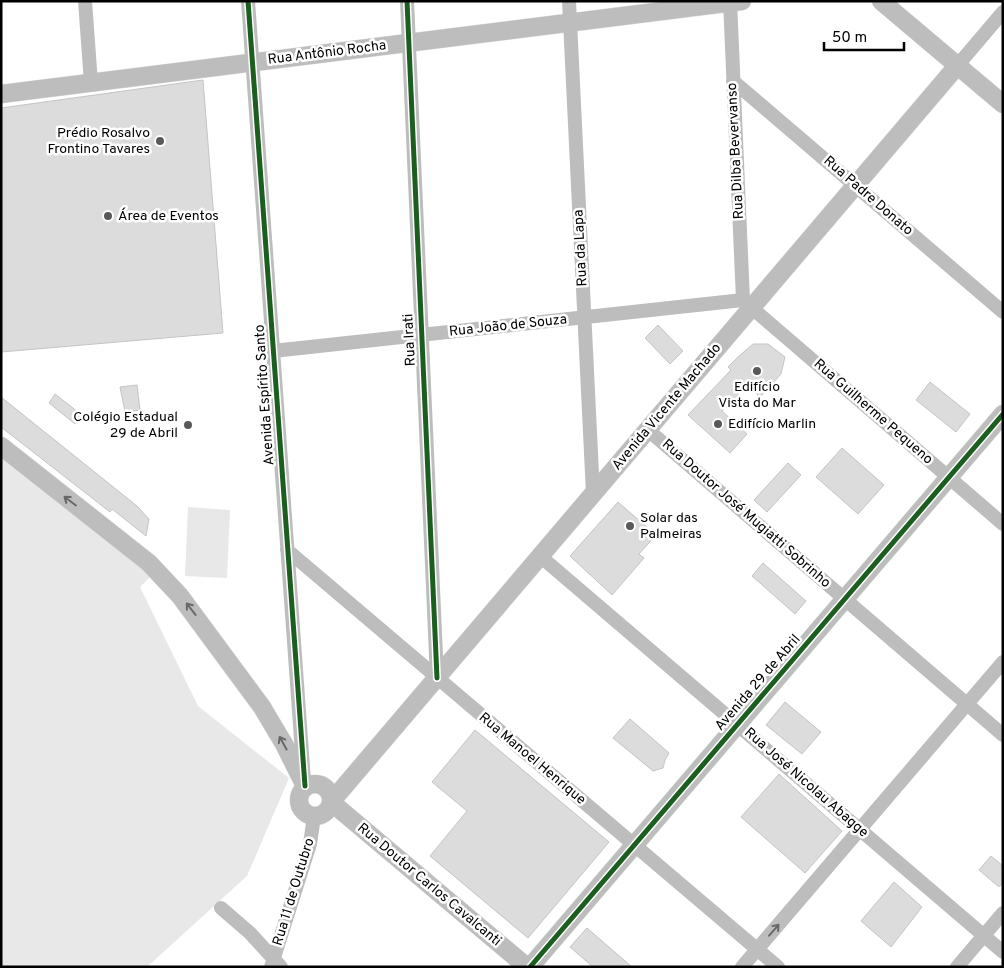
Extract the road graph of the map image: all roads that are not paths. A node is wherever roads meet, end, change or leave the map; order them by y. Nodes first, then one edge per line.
1 (85, 1) edge
2 (248, 1) edge
3 (406, 1) edge
4 (569, 1) edge
5 (881, 1) edge
6 (734, 2) edge
7 (1003, 12) edge
8 (570, 23) junction
9 (408, 43) junction
10 (252, 63) junction
11 (957, 66) junction
12 (733, 81) junction
13 (91, 83) junction
14 (1, 94) edge
15 (1003, 104) edge
16 (855, 186) junction
17 (747, 304) junction
18 (1003, 312) edge
19 (584, 318) junction
20 (421, 335) junction
21 (273, 351) junction
22 (1003, 414) edge
23 (648, 430) junction
24 (1, 446) edge
25 (949, 477) junction
26 (593, 494) junction
27 (1003, 524) edge
28 (287, 550) junction
29 (540, 556) junction
30 (844, 598) junction
31 (1003, 662) edge
32 (437, 678) junction
33 (967, 704) junction
34 (737, 724) junction
35 (1003, 735) edge
36 (304, 786) junction
37 (331, 802) junction
38 (314, 816) junction
39 (860, 829) junction
40 (634, 845) junction
41 (222, 908) dead end
42 (1003, 913) edge
43 (984, 935) junction
44 (757, 949) junction
45 (1003, 952) edge
46 (275, 964) edge
47 (260, 967) edge
48 (528, 967) edge
49 (742, 967) edge
50 (778, 967) edge
51 (957, 967) edge

1 - 13 street
2 - 10 street, Avenida Espírito Santo
3 - 9 street, Rua Irati
4 - 8 street, Rua da Lapa
5 - 11 main road
6 - 8 main road, Rua Antônio Rocha
6 - 12 street, Rua Dilba Bevervanso
7 - 11 street, Avenida Vicente Machado
8 - 9 main road, Rua Antônio Rocha
8 - 19 street, Rua da Lapa
9 - 10 main road, Rua Antônio Rocha
9 - 20 street, Rua Irati
10 - 13 main road, Rua Antônio Rocha
10 - 21 street, Avenida Espírito Santo
11 - 15 main road
11 - 16 main road, Avenida Vicente Machado
12 - 16 street, Rua Padre Donato
12 - 17 street, Rua Dilba Bevervanso
13 - 14 main road, Rua Antônio Rocha
16 - 17 main road, Avenida Vicente Machado
16 - 18 street, Rua Padre Donato
17 - 19 street, Rua João de Souza
17 - 23 main road, Avenida Vicente Machado
17 - 25 street, Rua Guilherme Pequeno
19 - 20 street, Rua João de Souza
19 - 26 street, Rua da Lapa
20 - 21 street, Rua João de Souza
20 - 32 street, Rua Irati
21 - 28 street, Avenida Espírito Santo
22 - 25 main road, Avenida 29 de Abril
23 - 26 main road, Avenida Vicente Machado
23 - 30 street, Rua Doutor José Mugiatti Sobrinho
36 -> 24 main road
25 - 27 street, Rua Guilherme Pequeno
25 - 30 main road, Avenida 29 de Abril
26 - 29 main road, Avenida Vicente Machado
28 - 32 street, Rua Manoel Henrique
28 - 36 street, Avenida Espírito Santo
29 - 32 main road, Avenida Vicente Machado
29 - 34 street, Rua José Nicolau Abagge
30 - 33 street, Rua Doutor José Mugiatti Sobrinho
30 - 34 main road, Avenida 29 de Abril
31 - 33 street
32 - 37 main road, Avenida Vicente Machado
32 - 40 street, Rua Manoel Henrique
33 - 35 street, Rua Doutor José Mugiatti Sobrinho
33 - 39 street
34 - 39 street, Rua José Nicolau Abagge
34 - 40 main road, Avenida 29 de Abril
36 - 37 main road
36 - 38 main road
37 - 38 main road
37 - 48 main road, Rua Doutor Carlos Cavalcanti
38 - 46 street, Rua 11 de Outubro
39 - 43 street, Rua José Nicolau Abagge
44 -> 39 street
40 - 44 street, Rua Manoel Henrique
40 - 48 main road, Avenida 29 de Abril
41 - 46 street
42 - 43 street
43 - 45 street, Rua José Nicolau Abagge
43 - 51 street
44 - 49 street
44 - 50 street, Rua Manoel Henrique
46 - 47 street

